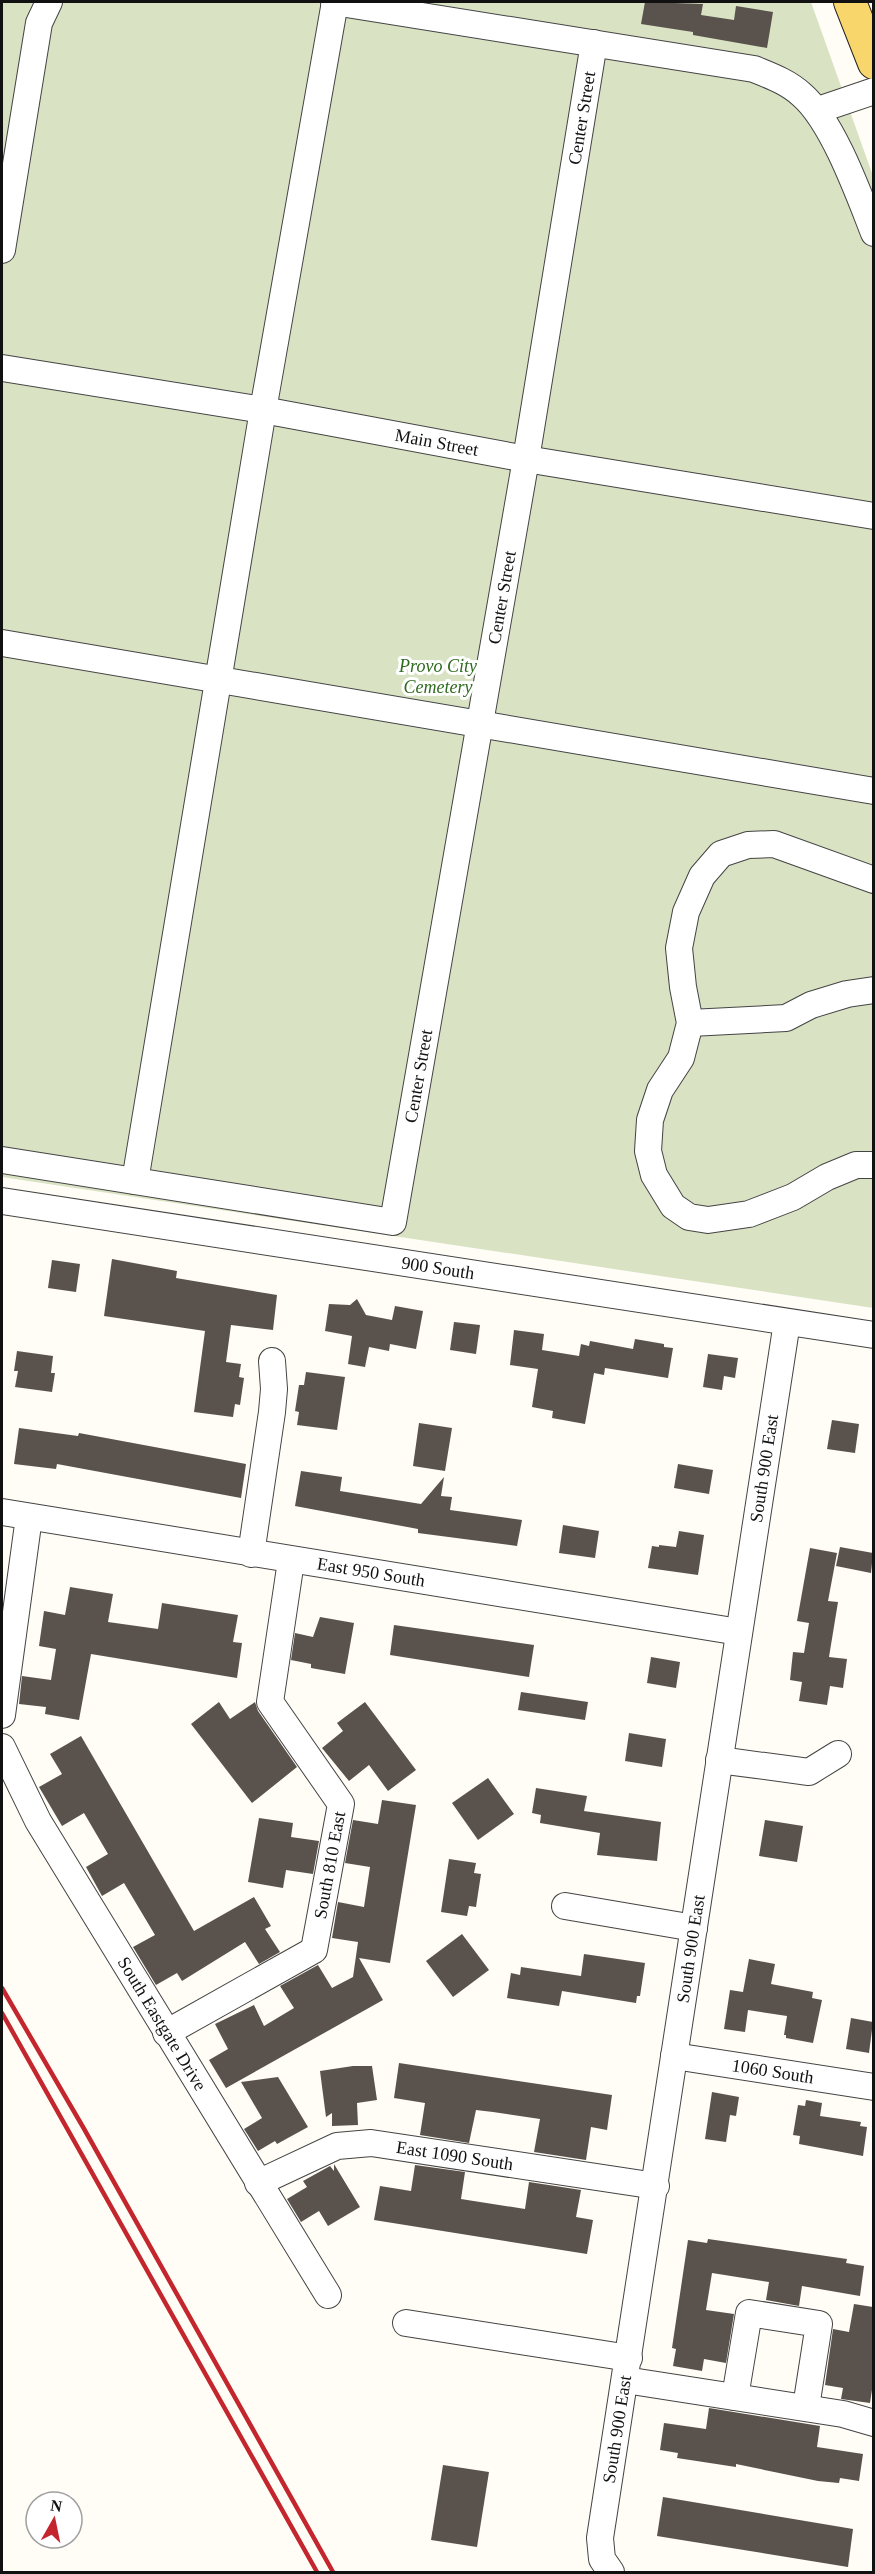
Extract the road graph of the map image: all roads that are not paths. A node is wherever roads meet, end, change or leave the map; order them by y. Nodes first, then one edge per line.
1 (49, 2) edge
2 (334, 2) edge
3 (850, 2) edge
4 (594, 43) junction
5 (873, 63) edge
6 (873, 91) edge
7 (818, 110) junction
8 (10, 145) edge
9 (873, 233) edge
10 (2, 250) edge
11 (2, 368) edge
12 (263, 410) junction
13 (526, 459) junction
14 (873, 516) edge
15 (2, 643) edge
16 (219, 678) junction
17 (480, 723) junction
18 (873, 791) edge
19 (873, 880) edge
20 (873, 990) edge
21 (690, 1023) junction
22 (2, 1160) edge
23 (873, 1165) edge
24 (135, 1182) junction
25 (2, 1201) edge
26 (787, 1322) junction
27 (873, 1335) edge
28 (272, 1361) dead end
29 (2, 1512) edge
30 (29, 1517) junction
31 (251, 1554) junction
32 (291, 1561) junction
33 (739, 1632) junction
34 (2, 1715) edge
35 (2, 1747) edge
36 (838, 1754) dead end
37 (719, 1760) junction
38 (565, 1906) dead end
39 (694, 1928) junction
40 (166, 2033) junction
41 (674, 2056) junction
42 (873, 2086) edge
43 (258, 2183) junction
44 (656, 2186) junction
45 (328, 2295) dead end
46 (406, 2323) dead end
47 (627, 2369) junction
48 (735, 2397) junction
49 (806, 2407) junction
50 (873, 2423) edge
51 (611, 2572) edge

1 - 8 street
2 - 4 street
2 - 12 street
3 - 5 main road
4 - 7 street
4 - 13 street, Center Street
6 - 7 street
7 - 9 street
8 - 10 street
11 - 12 street, Main Street
12 - 13 street, Main Street
12 - 16 street
13 - 14 street, Main Street
13 - 17 street, Center Street
15 - 16 street
16 - 17 street
16 - 24 street
17 - 18 street
17 - 24 street, Center Street
19 - 21 street
20 - 21 street
21 - 23 street
22 - 24 street
25 - 26 street, 900 South
26 - 27 street, 900 South
26 - 33 street, South 900 East
28 - 31 street
29 - 30 street, East 950 South
30 - 31 street, East 950 South
30 - 34 street
31 - 32 street, East 950 South
32 - 33 street, East 950 South
32 - 40 street, South 810 East
33 - 37 street, South 900 East
35 - 40 street, South Eastgate Drive
36 - 37 street
37 - 39 street, South 900 East
38 - 39 street
39 - 41 street, South 900 East
40 - 43 street, South Eastgate Drive
41 - 42 street, 1060 South
41 - 44 street, South 900 East
43 - 44 street, East 1090 South
43 - 45 street, South Eastgate Drive
44 - 47 street, South 900 East
46 - 47 street
47 - 48 street
47 - 51 street, South 900 East
48 - 49 street
48 - 49 street
49 - 50 street

